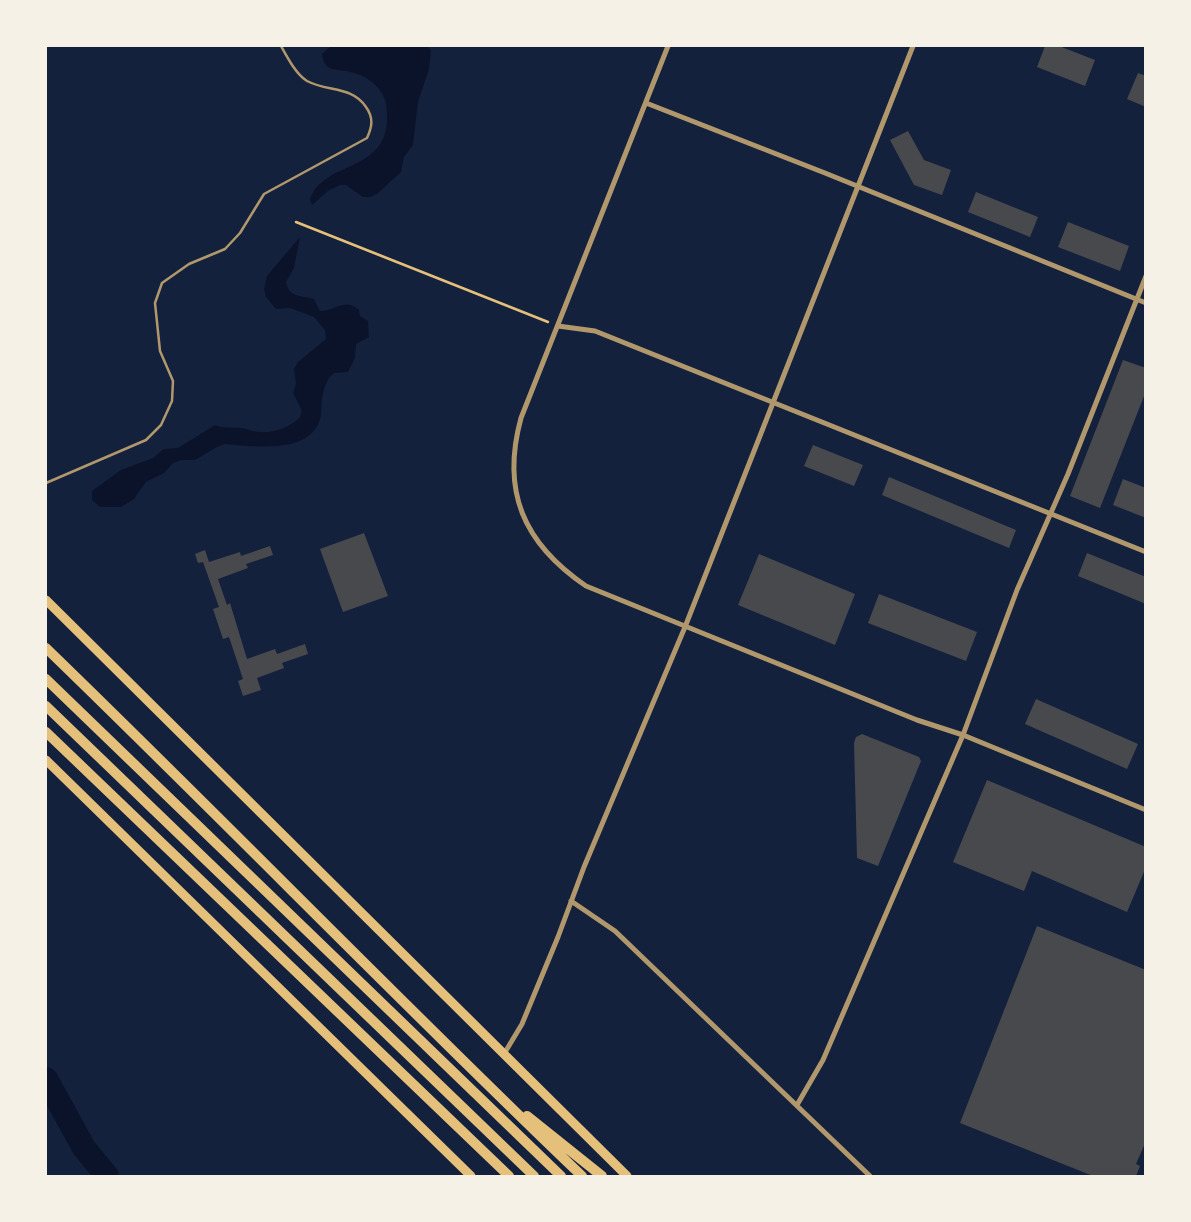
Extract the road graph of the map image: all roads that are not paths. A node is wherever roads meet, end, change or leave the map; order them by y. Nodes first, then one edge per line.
1 (281, 46) edge
2 (668, 46) edge
3 (913, 46) edge
4 (646, 103) junction
5 (857, 187) junction
6 (1146, 276) edge
7 (1135, 299) junction
8 (1146, 303) edge
9 (558, 326) junction
10 (772, 403) junction
11 (46, 483) edge
12 (1049, 514) junction
13 (1146, 552) edge
14 (46, 600) edge
15 (685, 627) junction
16 (46, 648) edge
17 (46, 679) edge
18 (46, 706) edge
19 (46, 732) edge
20 (963, 735) junction
21 (46, 760) edge
22 (1146, 810) edge
23 (571, 901) junction
24 (504, 1054) junction
25 (472, 1071) junction
26 (417, 1089) junction
27 (797, 1105) junction
28 (471, 1177) edge
29 (499, 1177) edge
30 (509, 1177) edge
31 (534, 1177) edge
32 (561, 1177) edge
33 (582, 1177) edge
34 (602, 1177) edge
35 (627, 1177) edge
36 (870, 1177) edge

1 - 11 lane
2 - 4 street
3 - 5 street
4 - 5 street
4 - 9 street
5 - 7 street
5 - 10 street
6 - 7 street
7 - 8 street
7 - 12 street
9 - 10 street
9 - 15 street
10 - 12 street
10 - 15 street
12 - 13 street
12 - 20 street
14 - 24 main road
15 - 20 street
15 - 23 street
16 - 25 highway
17 - 32 highway
18 - 31 highway
19 - 26 highway
20 - 22 street
20 - 27 street
21 - 28 main road
23 - 24 street
23 - 27 street
24 - 35 main road
25 - 33 highway
25 - 34 highway
26 - 29 highway
26 - 30 highway
27 - 36 street

